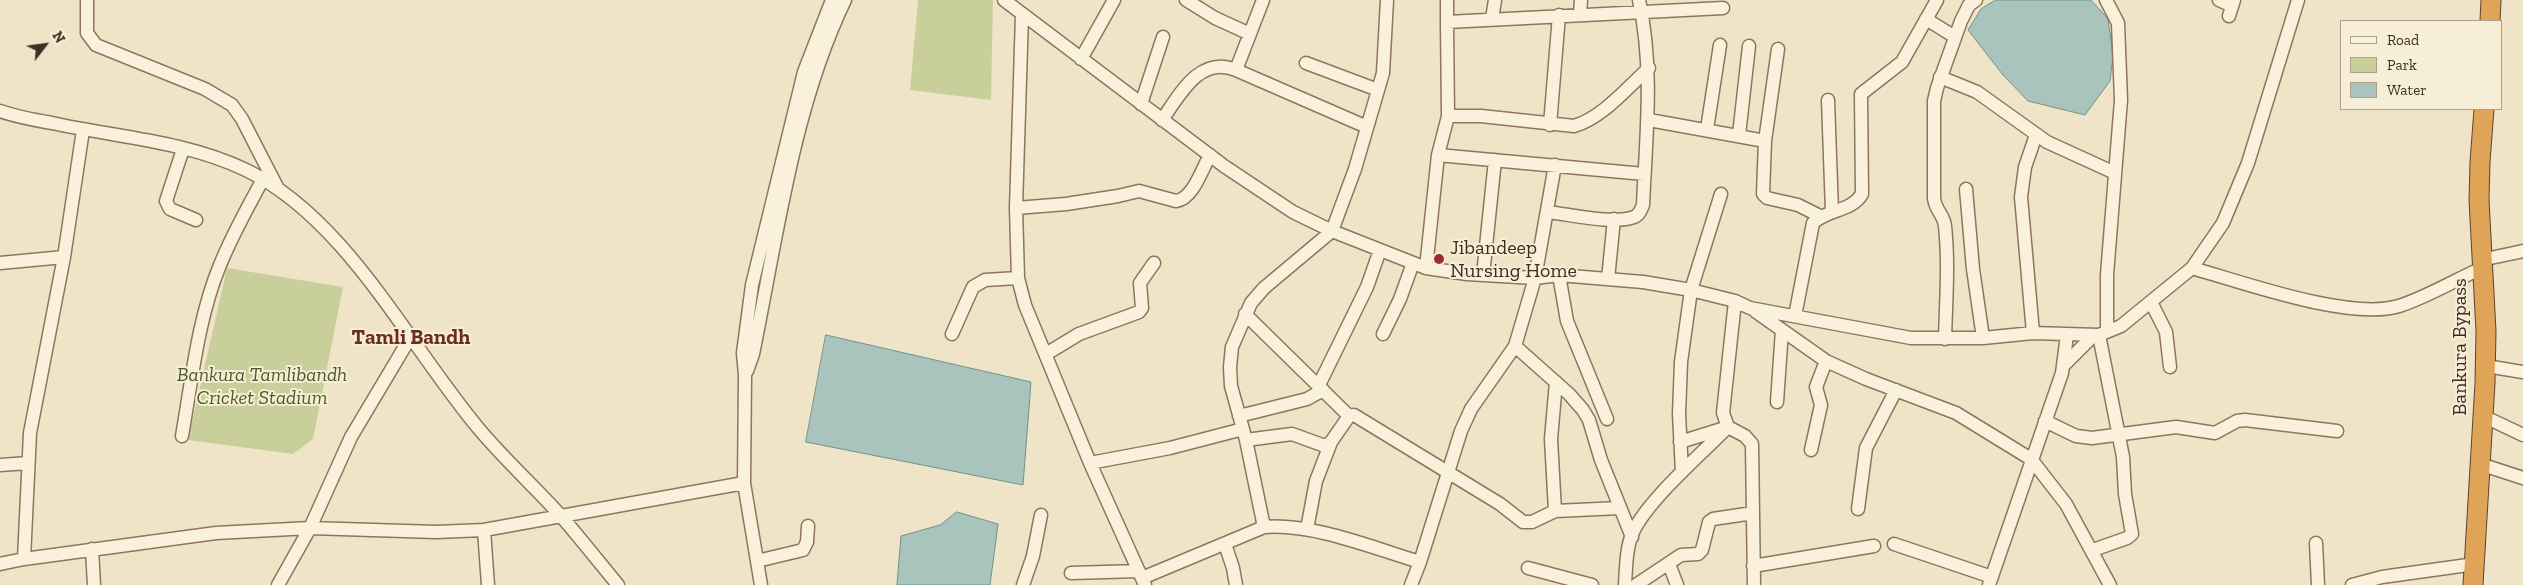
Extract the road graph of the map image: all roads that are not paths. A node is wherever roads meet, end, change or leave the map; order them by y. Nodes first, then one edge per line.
1 (87, 0) edge
2 (832, 0) edge
3 (844, 0) edge
4 (1114, 0) edge
5 (1186, 0) edge
6 (1264, 0) edge
7 (1387, 0) edge
8 (1447, 0) edge
9 (1495, 0) edge
10 (1581, 0) edge
11 (1936, 0) edge
12 (1976, 0) edge
13 (2106, 0) edge
14 (2219, 0) edge
15 (2298, 0) edge
16 (2491, 0) edge
17 (1010, 2) edge
18 (1689, 4) edge
19 (1640, 5) edge
20 (2232, 7) edge
21 (1723, 8) dead end
22 (1580, 14) junction
23 (1022, 15) junction
24 (1559, 15) junction
25 (1492, 19) junction
26 (1926, 19) junction
27 (2490, 20) edge
28 (1447, 22) junction
29 (1250, 34) junction
30 (1163, 37) dead end
31 (1955, 37) junction
32 (1720, 45) dead end
33 (1749, 46) dead end
34 (1778, 49) dead end
35 (1081, 59) junction
36 (1306, 63) dead end
37 (1649, 68) junction
38 (1236, 70) junction
39 (1940, 77) junction
40 (1378, 90) junction
41 (1828, 100) dead end
42 (1141, 104) junction
43 (2484, 110) edge
44 (0, 111) edge
45 (1448, 116) junction
46 (1162, 120) junction
47 (1649, 120) junction
48 (1550, 125) junction
49 (1367, 127) junction
50 (1707, 129) junction
51 (83, 130) junction
52 (2036, 135) junction
53 (1739, 136) junction
54 (1765, 141) junction
55 (183, 149) junction
56 (1210, 155) junction
57 (1438, 155) junction
58 (1496, 160) junction
59 (1555, 165) junction
60 (2115, 173) junction
61 (1644, 174) junction
62 (263, 179) junction
63 (277, 187) junction
64 (1966, 189) dead end
65 (1721, 194) dead end
66 (1016, 208) junction
67 (1547, 212) junction
68 (1826, 214) junction
69 (1614, 219) junction
70 (196, 220) dead end
71 (1332, 231) junction
72 (1380, 250) junction
73 (2523, 252) edge
74 (64, 257) junction
75 (0, 263) edge
76 (1154, 264) dead end
77 (1413, 264) junction
78 (2482, 264) junction
79 (1426, 268) junction
80 (2192, 268) junction
81 (1483, 275) junction
82 (1559, 275) junction
83 (1018, 278) junction
84 (1535, 278) junction
85 (1608, 279) junction
86 (1690, 290) junction
87 (1735, 301) junction
88 (2151, 302) junction
89 (1750, 308) junction
90 (1245, 314) junction
91 (1795, 316) junction
92 (1782, 330) junction
93 (2033, 333) junction
94 (952, 334) dead end
95 (1383, 334) dead end
96 (2100, 334) junction
97 (2067, 335) junction
98 (410, 338) junction
99 (1983, 338) junction
100 (1945, 339) junction
101 (1515, 346) junction
102 (1046, 354) junction
103 (1826, 361) junction
104 (2063, 366) junction
105 (2486, 366) junction
106 (2170, 367) dead end
107 (2523, 372) edge
108 (745, 376) junction
109 (1556, 382) junction
110 (1321, 387) junction
111 (1896, 390) junction
112 (1777, 402) dead end
113 (1239, 416) junction
114 (1349, 416) junction
115 (2483, 416) junction
116 (1607, 419) dead end
117 (2045, 421) junction
118 (1728, 427) junction
119 (2337, 431) dead end
120 (1244, 434) junction
121 (2120, 434) junction
122 (2523, 435) edge
123 (182, 436) dead end
124 (1330, 442) junction
125 (1680, 442) junction
126 (1811, 450) dead end
127 (2031, 459) junction
128 (28, 463) junction
129 (1090, 463) junction
130 (2480, 464) junction
131 (0, 465) edge
132 (1682, 472) junction
133 (1446, 473) junction
134 (2523, 478) edge
135 (744, 483) junction
136 (1620, 508) junction
137 (1858, 509) dead end
138 (1555, 511) junction
139 (1753, 513) junction
140 (560, 515) junction
141 (1041, 516) dead end
142 (808, 526) dead end
143 (1264, 527) junction
144 (310, 528) junction
145 (1307, 529) junction
146 (484, 530) junction
147 (1632, 537) junction
148 (2316, 543) dead end
149 (1225, 544) junction
150 (1894, 544) dead end
151 (1874, 546) dead end
152 (92, 549) junction
153 (2093, 550) junction
154 (24, 559) junction
155 (757, 561) junction
156 (1420, 562) junction
157 (0, 564) edge
158 (1669, 564) junction
159 (2476, 564) junction
160 (1753, 566) junction
161 (1528, 568) dead end
162 (1071, 573) dead end
163 (1142, 578) edge
164 (1990, 581) edge
165 (1416, 584) edge
166 (94, 585) edge
167 (278, 585) edge
168 (488, 585) edge
169 (618, 585) edge
170 (761, 585) edge
171 (1023, 585) edge
172 (1236, 585) edge
173 (1592, 585) edge
174 (1625, 585) edge
175 (1636, 585) edge
176 (1677, 585) edge
177 (1754, 585) edge
178 (2110, 585) edge
179 (2318, 585) edge
180 (2352, 585) edge
181 (2474, 585) edge

1 - 63 street
2 - 108 street
3 - 108 street
4 - 35 street
5 - 29 street
6 - 29 street
7 - 40 street
8 - 28 street
9 - 25 street
10 - 22 street
11 - 26 street
12 - 31 street
13 - 60 street
14 - 20 street
15 - 80 street
16 - 27 highway
17 - 23 street
18 - 19 street
18 - 21 street
19 - 22 street
19 - 37 street
22 - 24 street
23 - 35 street
23 - 66 street
24 - 25 street
24 - 48 street
25 - 28 street
26 - 31 street
26 - 68 street
28 - 45 street
29 - 38 street
30 - 42 street
31 - 39 street
32 - 50 street
33 - 53 street
34 - 54 street
35 - 42 street
36 - 40 street
37 - 47 street
37 - 48 street
38 - 46 street
38 - 49 street
39 - 52 street
39 - 100 street
40 - 49 street
41 - 68 street
42 - 46 street
43 - 78 highway, Bankura Bypass
44 - 51 street
45 - 48 street
45 - 57 street
46 - 56 street
47 - 50 street
47 - 61 street
49 - 71 street
50 - 53 street
51 - 55 street
51 - 74 street
52 - 60 street
52 - 93 street
53 - 54 street
54 - 68 street
55 - 62 street
55 - 70 street
56 - 66 street
56 - 71 street
57 - 58 street
57 - 79 street
58 - 59 street
58 - 81 street
59 - 61 street
59 - 67 street
60 - 96 street
61 - 69 street
62 - 63 street
62 - 123 street
63 - 98 street
64 - 99 street
65 - 86 street
66 - 83 street
67 - 69 street
67 - 84 street
68 - 91 street
69 - 85 street
71 - 72 street
71 - 90 street
72 - 77 street
72 - 110 street
73 - 78 street
74 - 75 street
74 - 128 street
76 - 102 street
77 - 79 street
77 - 95 street
78 - 80 street
78 - 105 highway, Bankura Bypass
79 - 81 street
80 - 88 street
81 - 84 street
82 - 84 street
82 - 85 street
82 - 116 street
83 - 94 street
83 - 102 street
84 - 101 street
85 - 86 street
86 - 87 street
86 - 125 street
87 - 89 street
87 - 118 street
88 - 96 street
88 - 106 street
89 - 91 street
89 - 92 street
90 - 110 street
90 - 113 street
91 - 100 street
92 - 103 street
92 - 112 street
93 - 97 street
93 - 99 street
96 - 97 street
96 - 104 street
96 - 121 street
97 - 104 street
98 - 140 street
98 - 144 street
99 - 100 street
101 - 109 street
101 - 133 street
102 - 129 street
103 - 111 street
103 - 126 street
104 - 117 street
105 - 107 street
105 - 115 highway, Bankura Bypass
108 - 135 street
109 - 136 street
109 - 138 street
110 - 113 street
110 - 114 street
111 - 127 street
111 - 137 street
113 - 120 street
114 - 124 street
114 - 133 street
115 - 122 street
115 - 130 highway, Bankura Bypass
117 - 121 street
117 - 127 street
118 - 125 street
118 - 132 street
118 - 139 street
119 - 121 street
120 - 124 street
120 - 129 street
120 - 143 street
121 - 153 street
124 - 145 street
125 - 132 street
127 - 153 street
127 - 164 street
128 - 131 street
128 - 154 street
129 - 163 street
130 - 134 street
130 - 159 highway, Bankura Bypass
132 - 147 street
133 - 138 street
133 - 156 street
135 - 140 street
135 - 155 street
136 - 138 street
136 - 147 street
139 - 158 street
139 - 160 street
140 - 146 street
140 - 169 street
141 - 171 street
142 - 155 street
143 - 145 street
143 - 149 street
144 - 146 street
144 - 152 street
144 - 167 street
145 - 156 street
146 - 168 street
147 - 174 street
148 - 179 street
149 - 163 street
149 - 172 street
150 - 164 street
151 - 160 street
152 - 154 street
152 - 166 street
153 - 178 street
154 - 157 street
155 - 170 street
156 - 165 street
158 - 175 street
158 - 176 street
159 - 180 street
159 - 181 highway, Bankura Bypass
160 - 177 street
161 - 173 street
162 - 163 street

